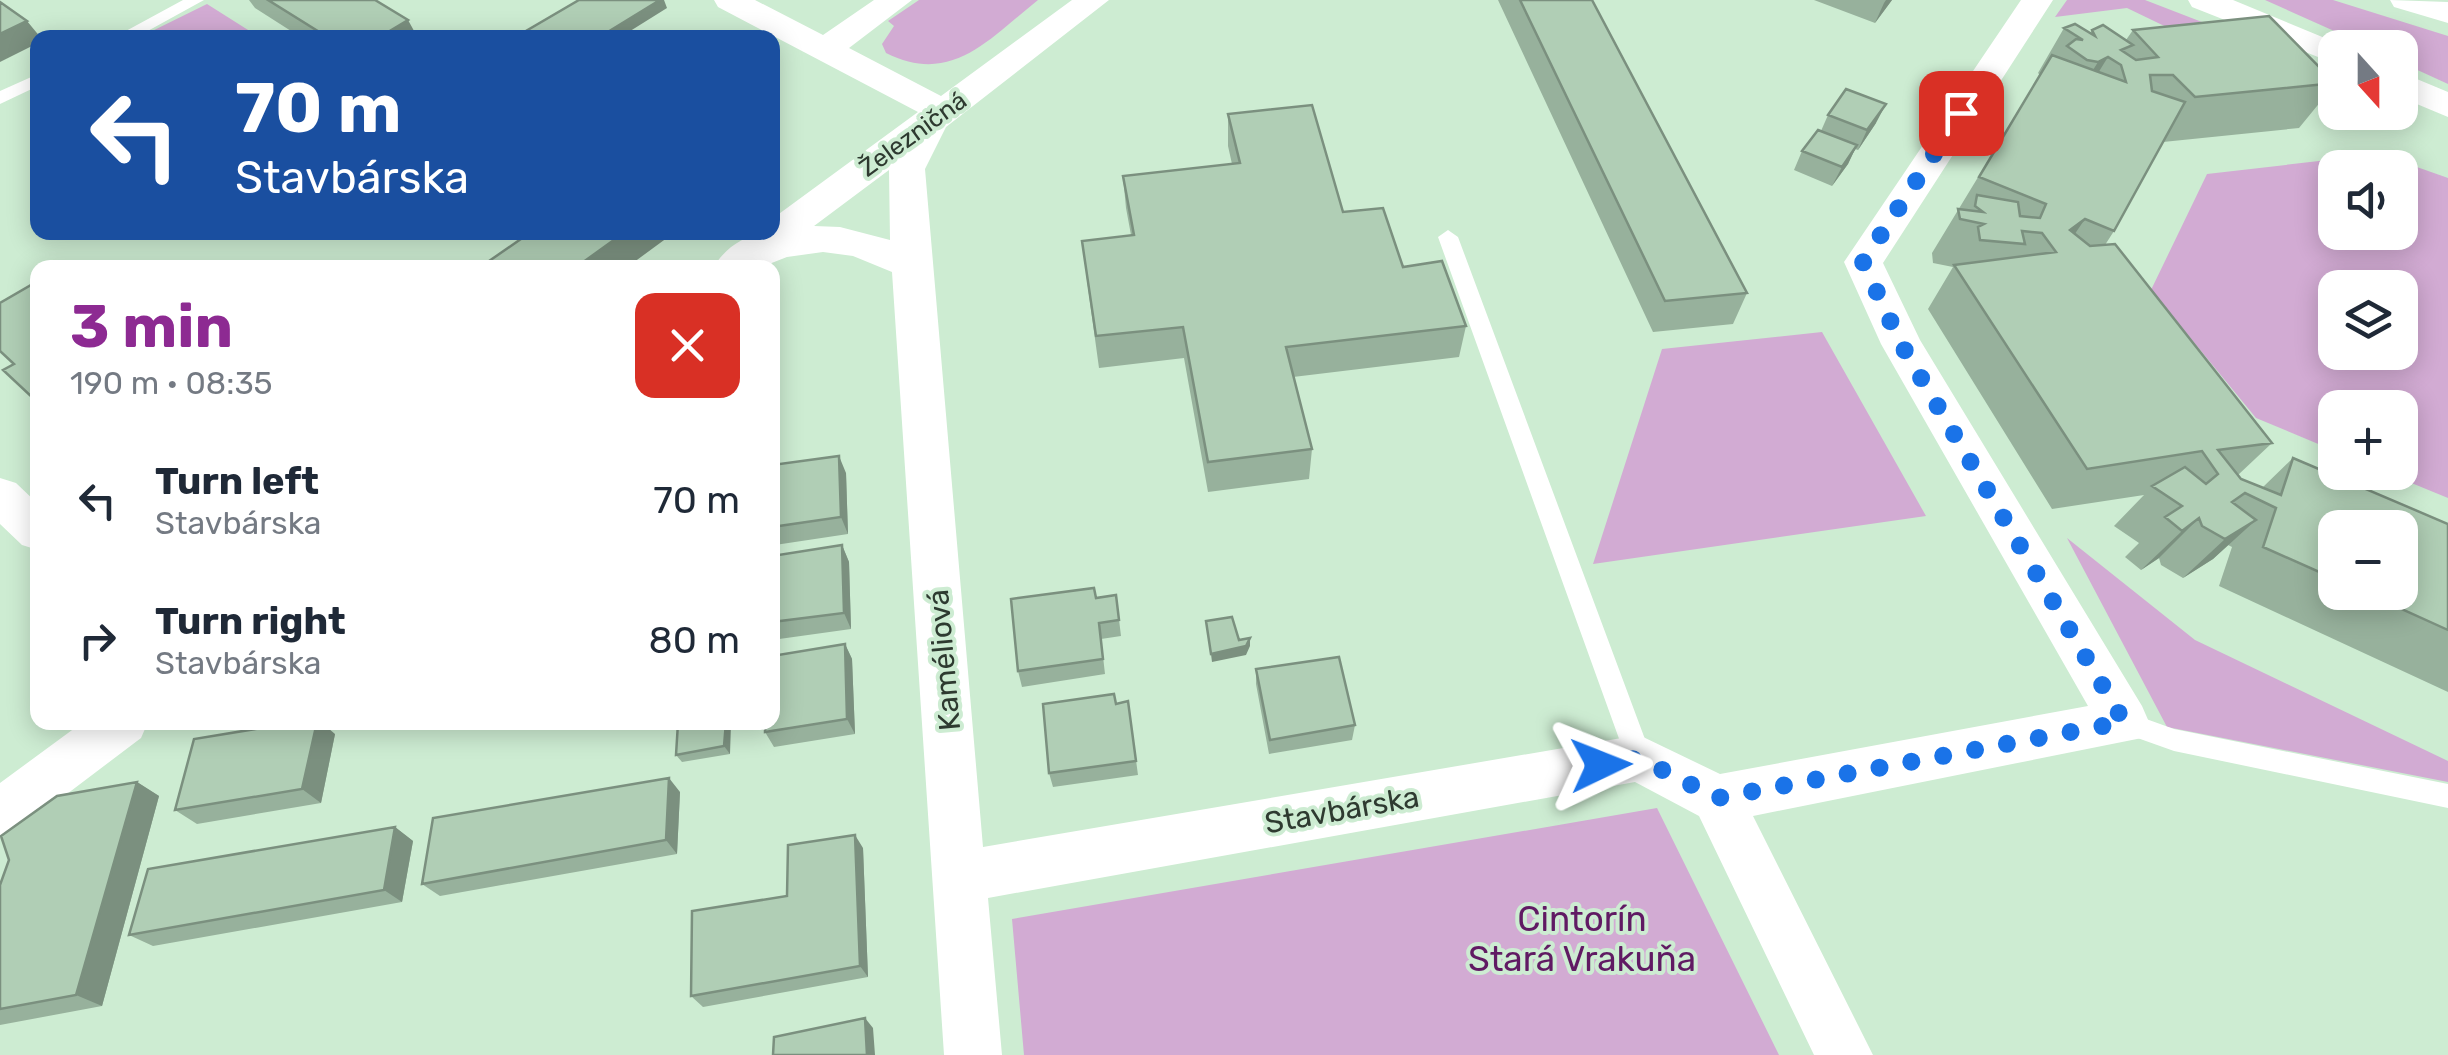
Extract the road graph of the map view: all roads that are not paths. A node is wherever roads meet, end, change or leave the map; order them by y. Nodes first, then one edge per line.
1 (196, 0) edge
2 (730, 0) edge
3 (896, 0) edge
4 (1094, 0) edge
5 (2037, 0) edge
6 (2204, 0) edge
7 (2406, 0) edge
8 (2448, 13) edge
9 (137, 30) edge
10 (2318, 45) edge
11 (826, 49) junction
12 (30, 83) edge
13 (2418, 91) edge
14 (0, 98) edge
15 (2448, 106) edge
16 (938, 115) junction
17 (780, 232) edge
18 (1448, 237) dead end
19 (770, 240) edge
20 (743, 260) edge
21 (745, 260) edge
22 (911, 264) junction
23 (0, 496) edge
24 (30, 524) edge
25 (2124, 722) junction
26 (113, 730) edge
27 (1639, 758) junction
28 (2448, 796) edge
29 (1717, 798) junction
30 (0, 814) edge
31 (958, 877) junction
32 (973, 1055) edge
33 (1844, 1055) edge

1 - 9 lane
2 - 11 street
3 - 11 street
4 - 16 street, Železničná
5 - 25 street
6 - 10 street
7 - 8 street
11 - 16 street
12 - 14 lane
13 - 15 street
16 - 17 street, Železničná
16 - 22 street, Kaméliová
18 - 27 lane
19 - 20 street, Železničná
21 - 22 street
22 - 31 street, Kaméliová
23 - 24 street
25 - 28 lane
25 - 29 street
26 - 30 street
27 - 29 street
27 - 31 street, Stavbárska
29 - 33 street
31 - 32 street, Kaméliová

